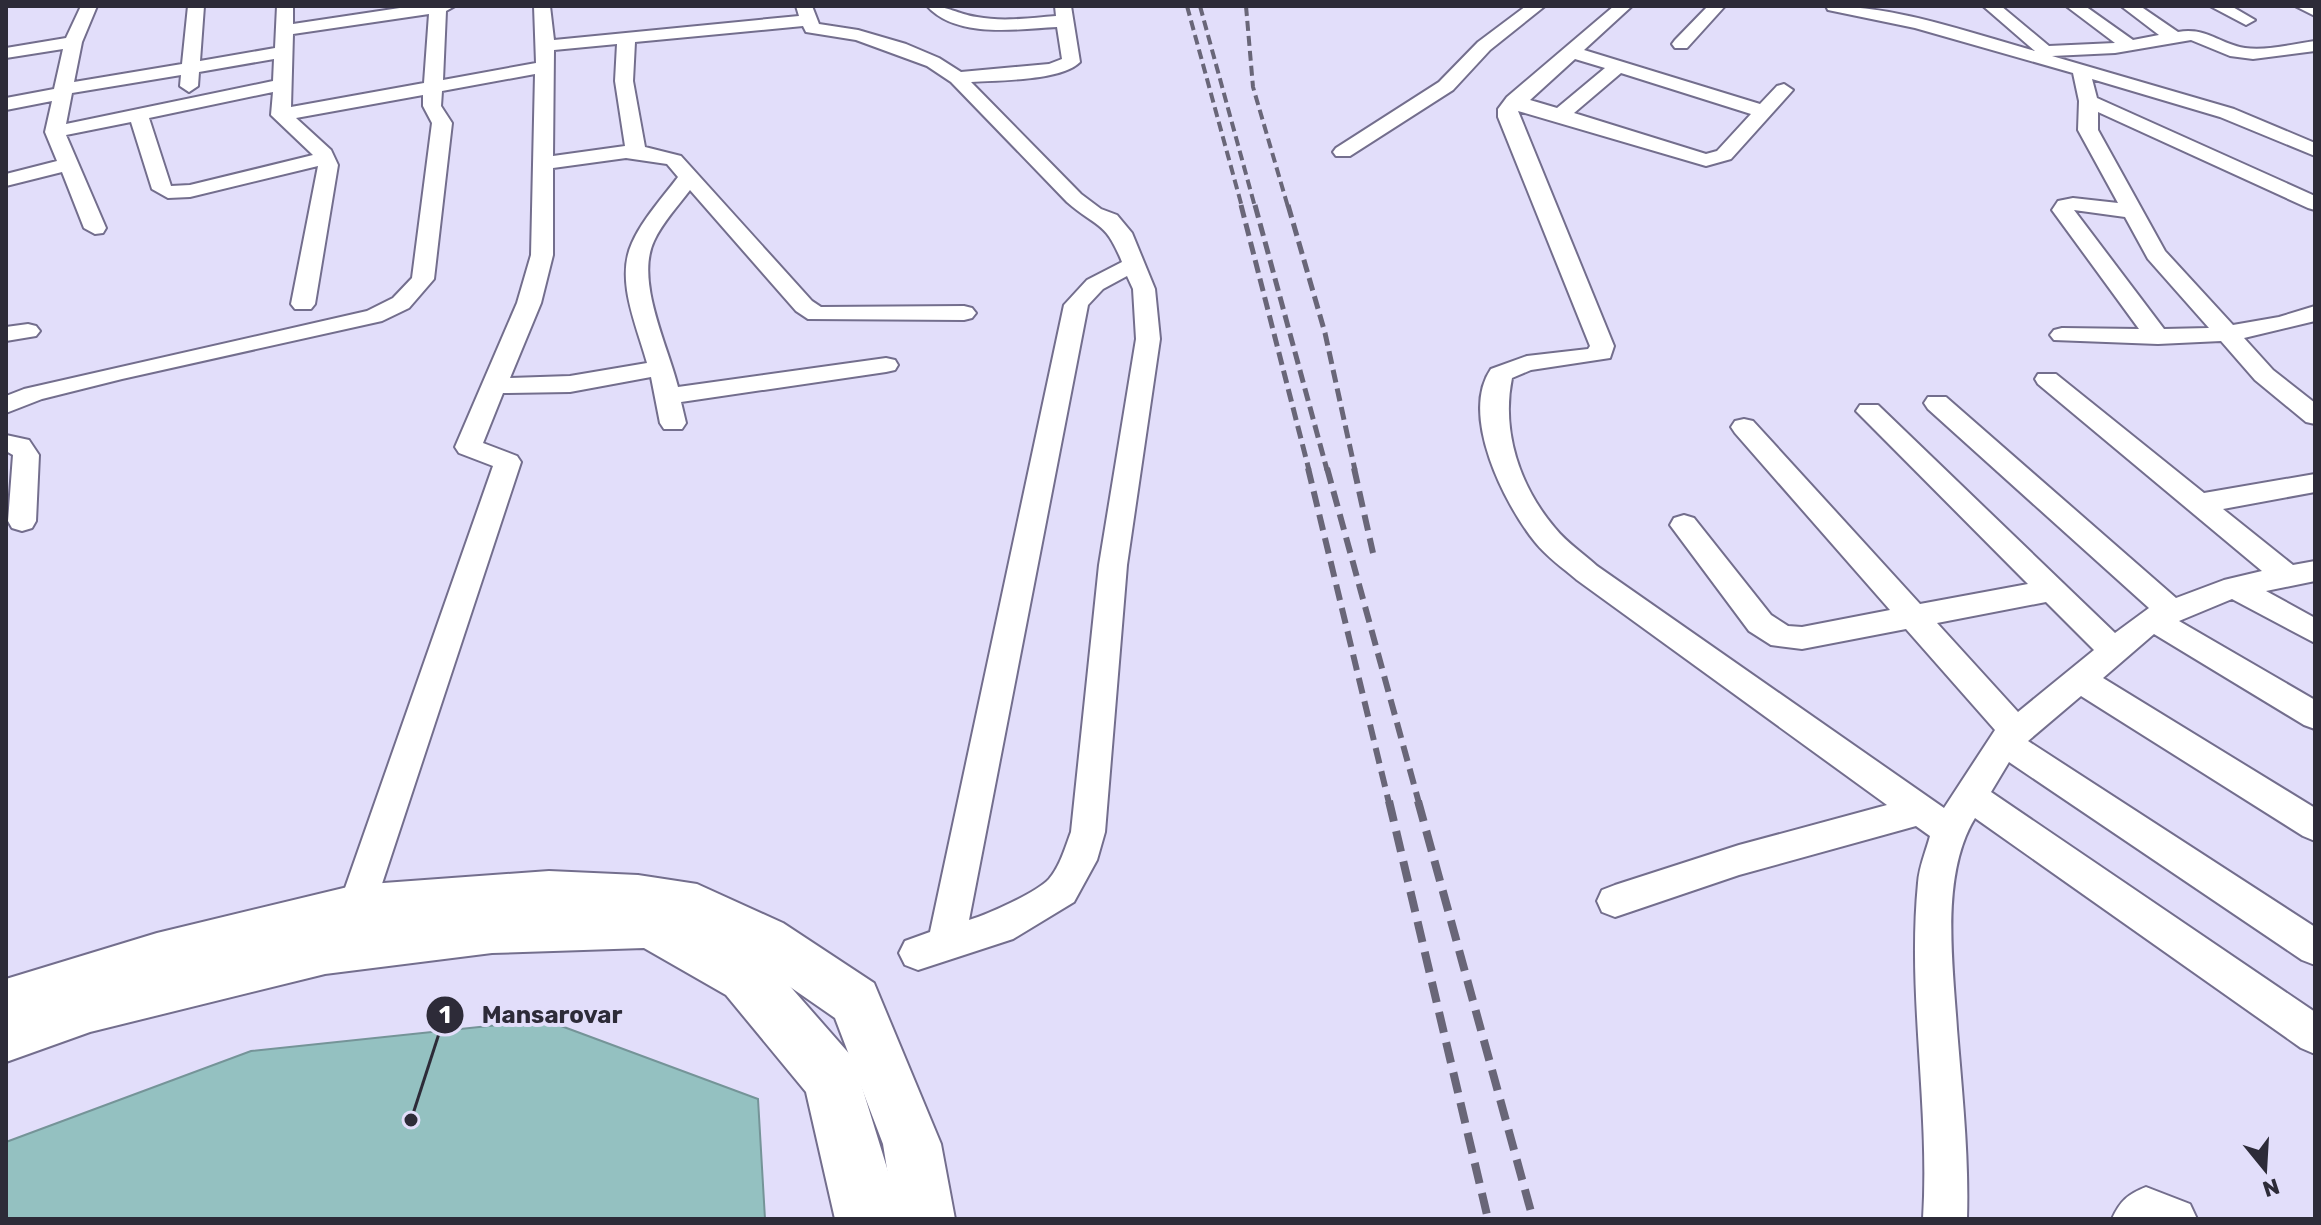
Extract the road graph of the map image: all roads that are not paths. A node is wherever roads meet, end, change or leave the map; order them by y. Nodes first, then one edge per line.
1 (89, 6) edge
2 (196, 6) edge
3 (285, 6) edge
4 (542, 6) edge
5 (935, 6) edge
6 (1537, 6) edge
7 (1624, 6) edge
8 (1717, 6) edge
9 (1834, 6) edge
10 (1991, 6) edge
11 (2074, 6) edge
12 (2129, 6) edge
13 (2218, 6) edge
14 (2303, 6) edge
15 (442, 7) edge
16 (2315, 11) edge
17 (806, 13) edge
18 (1064, 13) edge
19 (2246, 20) dead end
20 (284, 30) junction
21 (626, 37) junction
22 (2176, 39) junction
23 (73, 42) junction
24 (1681, 44) dead end
25 (545, 46) junction
26 (2131, 46) junction
27 (2315, 46) edge
28 (2282, 50) junction
29 (2022, 51) junction
30 (2045, 51) junction
31 (284, 52) junction
32 (1571, 52) junction
33 (6, 53) edge
34 (1618, 66) junction
35 (545, 67) junction
36 (2315, 67) edge
37 (192, 68) junction
38 (2081, 70) junction
39 (134, 77) junction
40 (957, 78) junction
41 (284, 84) junction
42 (433, 85) junction
43 (1784, 90) dead end
44 (64, 91) junction
45 (1514, 101) junction
46 (2088, 101) junction
47 (6, 104) edge
48 (186, 104) junction
49 (1765, 112) junction
50 (281, 115) junction
51 (1561, 115) junction
52 (131, 116) junction
53 (55, 132) junction
54 (2315, 150) edge
55 (1343, 152) dead end
56 (636, 153) junction
57 (325, 158) junction
58 (545, 163) junction
59 (66, 165) junction
60 (689, 176) junction
61 (6, 180) edge
62 (2315, 204) edge
63 (2130, 211) junction
64 (95, 228) dead end
65 (1135, 265) junction
66 (303, 304) dead end
67 (964, 313) dead end
68 (2315, 313) edge
69 (2062, 335) dead end
70 (2156, 335) junction
71 (2227, 336) junction
72 (886, 365) dead end
73 (661, 368) junction
74 (2047, 379) dead end
75 (493, 386) junction
76 (666, 396) junction
77 (1937, 403) dead end
78 (6, 405) edge
79 (1869, 411) dead end
80 (2315, 416) edge
81 (673, 423) dead end
82 (1744, 427) dead end
83 (6, 443) edge
84 (2315, 483) edge
85 (2197, 504) junction
86 (22, 521) dead end
87 (1684, 525) dead end
88 (2301, 573) edge
89 (2234, 587) junction
90 (2053, 590) junction
91 (2162, 615) junction
92 (1912, 616) junction
93 (2315, 632) edge
94 (2114, 650) junction
95 (2080, 679) junction
96 (2315, 716) edge
97 (2010, 737) junction
98 (1970, 796) junction
99 (1935, 820) junction
100 (2315, 826) edge
101 (1615, 901) dead end
102 (356, 908) junction
103 (2315, 948) edge
104 (6, 1004) edge
105 (6, 1035) edge
106 (2315, 1035) edge
107 (867, 1219) edge
108 (925, 1219) edge
109 (1945, 1219) edge
110 (2134, 1219) edge
111 (2175, 1219) edge

1 - 23 street
2 - 37 street
3 - 20 street
4 - 25 street
5 - 18 street
6 - 55 street
7 - 32 street
8 - 24 street
9 - 29 street
10 - 30 street
11 - 26 street
12 - 22 street
13 - 19 street
14 - 16 street
15 - 20 street
15 - 42 street
17 - 21 street
17 - 40 street
18 - 40 street
20 - 31 street
21 - 25 street
21 - 56 street
22 - 26 street
22 - 28 street
23 - 33 street
23 - 44 street
25 - 35 street
26 - 30 street
27 - 28 street
28 - 36 street
29 - 30 street
29 - 38 street
31 - 37 street
31 - 41 street
32 - 34 street
32 - 45 street
34 - 49 street
34 - 51 street
35 - 42 street
35 - 58 street
37 - 39 street
37 - 48 street
38 - 46 street
38 - 54 street
39 - 44 street
39 - 52 street
40 - 65 street
41 - 48 street
41 - 50 street
42 - 50 street
42 - 78 street
43 - 49 street
44 - 47 street
44 - 53 street
45 - 51 street
45 - 99 street
46 - 62 street
46 - 63 street
48 - 52 street
49 - 51 street
50 - 57 street
52 - 53 street
52 - 57 street
53 - 59 street
56 - 58 street
56 - 60 street
57 - 66 street
58 - 75 street
59 - 61 street
59 - 64 street
60 - 67 street
60 - 73 street
63 - 70 street
63 - 71 street
65 - 65 street
68 - 71 street
69 - 70 street
70 - 71 street
71 - 80 street
72 - 76 street
73 - 75 street
73 - 76 street
74 - 85 street
75 - 102 street
76 - 81 street
77 - 91 street
79 - 90 street
82 - 92 street
83 - 86 street
84 - 85 street
85 - 88 street
87 - 92 street
88 - 89 street
89 - 91 street
89 - 93 street
90 - 92 street
90 - 94 street
91 - 94 street
91 - 96 street
92 - 97 street
94 - 95 street
95 - 97 street
95 - 100 street
97 - 98 street
97 - 103 street
98 - 99 street
98 - 106 street
99 - 101 street
99 - 109 street
102 - 104 street
102 - 108 street
105 - 107 main road
110 - 111 street

